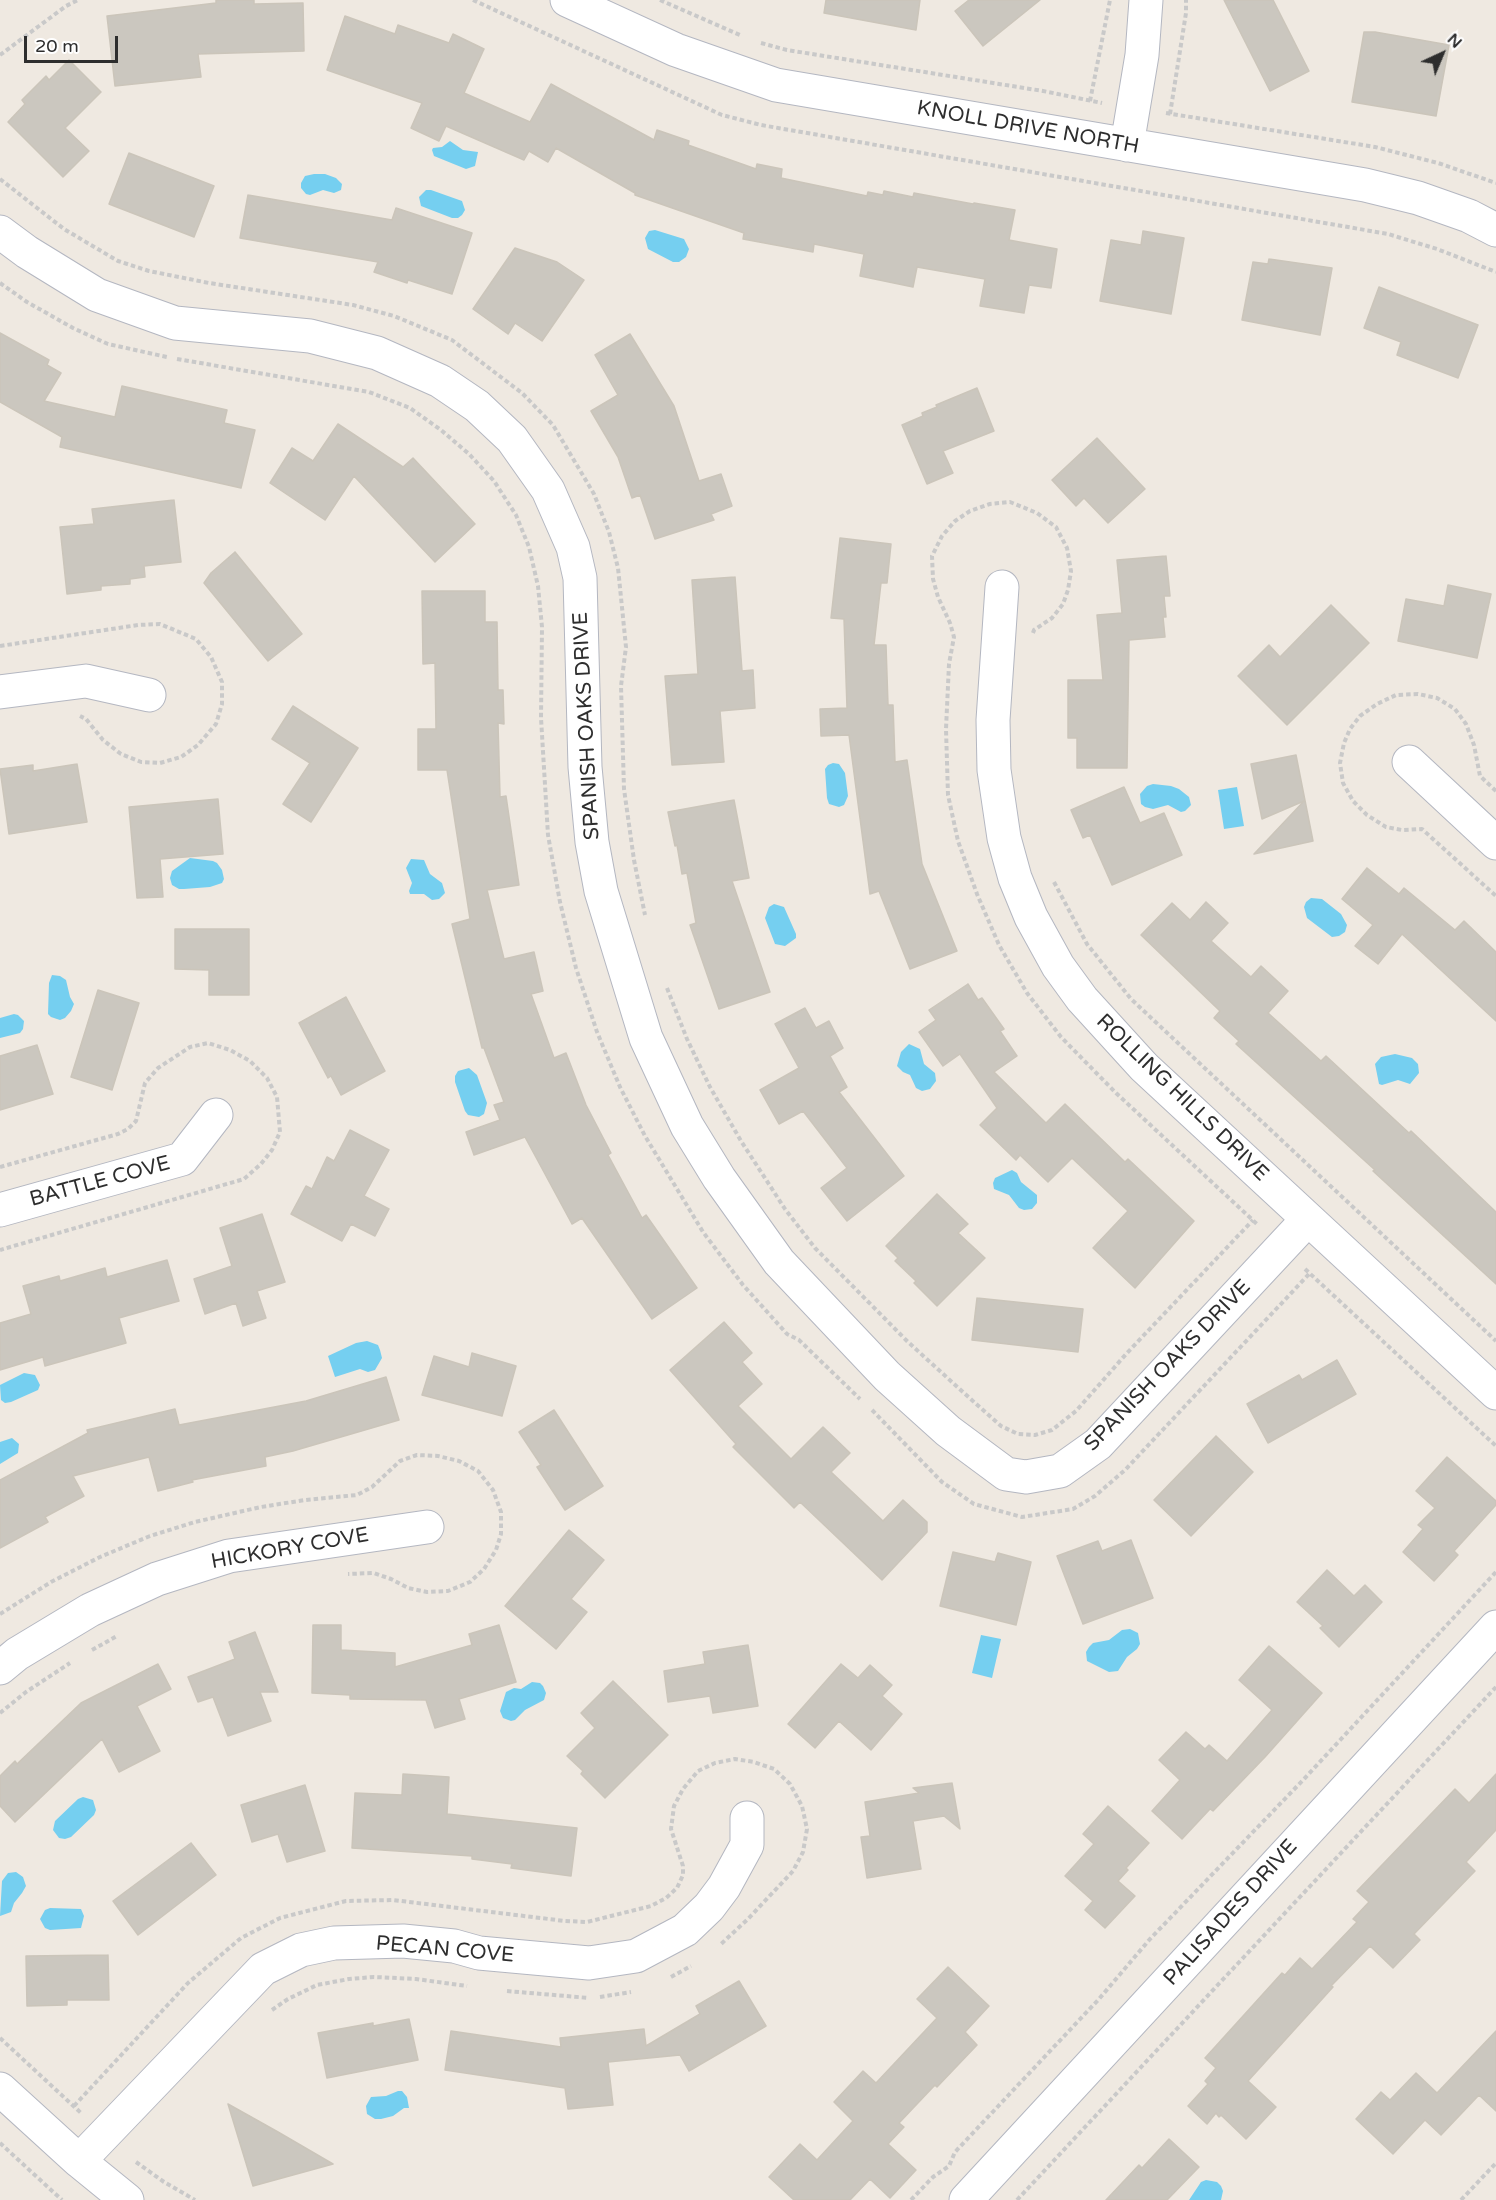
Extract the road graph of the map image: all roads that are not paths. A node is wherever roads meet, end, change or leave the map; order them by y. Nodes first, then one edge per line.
1 (567, 0) edge
2 (1146, 0) edge
3 (1127, 145) junction
4 (1496, 230) edge
5 (0, 232) edge
6 (1002, 587) dead end
7 (0, 692) edge
8 (149, 695) dead end
9 (1409, 762) dead end
10 (1496, 843) edge
11 (216, 1115) dead end
12 (0, 1209) edge
13 (1308, 1219) junction
14 (1496, 1393) edge
15 (427, 1527) dead end
16 (1496, 1627) edge
17 (0, 1668) edge
18 (747, 1818) dead end
19 (0, 2089) edge
20 (79, 2161) junction
21 (127, 2200) edge
22 (966, 2200) edge

1 - 3 street, KNOLL DRIVE NORTH
2 - 3 street
3 - 4 street, KNOLL DRIVE NORTH
5 - 13 street, SPANISH OAKS DRIVE
6 - 13 street, ROLLING HILLS DRIVE
7 - 8 street
9 - 10 street
11 - 12 street, BATTLE COVE
13 - 14 street, ROLLING HILLS DRIVE
15 - 17 street, HICKORY COVE
16 - 22 street, PALISADES DRIVE
18 - 20 street, PECAN COVE
19 - 20 street
20 - 21 street

